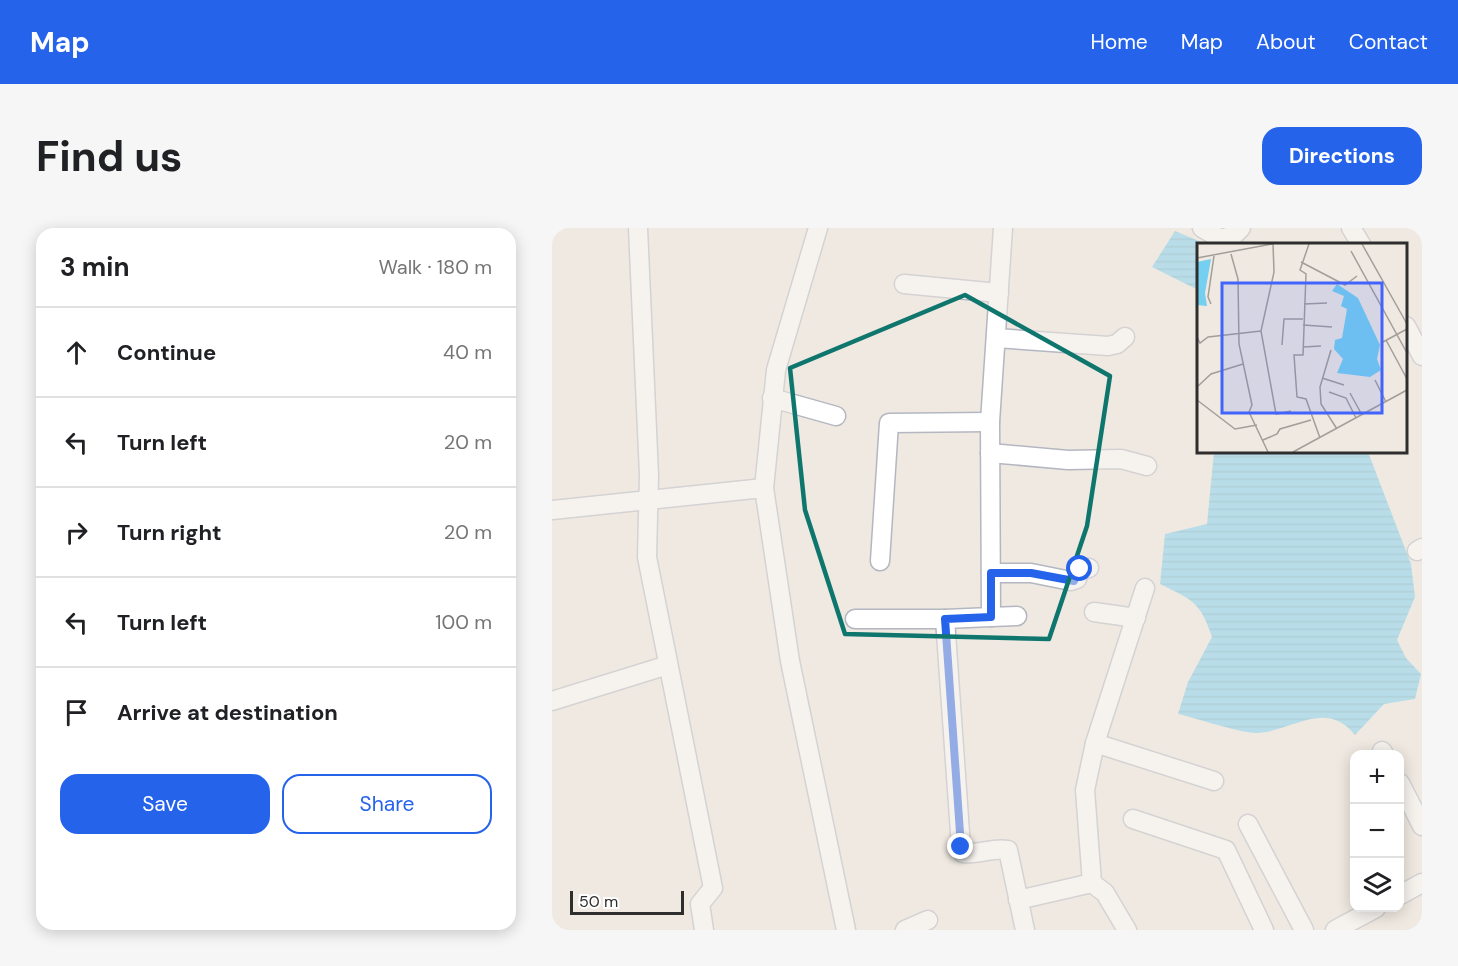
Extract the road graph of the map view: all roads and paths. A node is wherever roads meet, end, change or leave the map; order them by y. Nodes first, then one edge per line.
1 (638, 228) edge
2 (818, 228) edge
3 (1003, 228) edge
4 (1202, 228) edge
5 (1241, 228) edge
6 (1351, 228) edge
7 (1359, 243) edge
8 (904, 284) dead end
9 (999, 293) junction
10 (1407, 328) edge
11 (1125, 337) dead end
12 (996, 338) junction
13 (1422, 356) edge
14 (772, 398) junction
15 (836, 416) dead end
16 (990, 422) junction
17 (990, 453) junction
18 (1147, 466) dead end
19 (765, 488) junction
20 (649, 499) junction
21 (552, 510) edge
22 (880, 561) dead end
23 (1089, 568) dead end
24 (991, 573) junction
25 (1145, 588) dead end
26 (1095, 612) dead end
27 (1017, 616) dead end
28 (991, 617) junction
29 (1136, 618) junction
30 (855, 619) dead end
31 (945, 619) junction
32 (668, 665) junction
33 (552, 701) edge
34 (1095, 742) junction
35 (1214, 781) dead end
36 (1404, 791) edge
37 (1133, 819) dead end
38 (1248, 824) dead end
39 (1422, 826) edge
40 (1092, 883) junction
41 (1422, 883) edge
42 (1404, 893) edge
43 (1018, 900) junction
44 (1369, 912) edge
45 (928, 920) dead end
46 (704, 930) edge
47 (846, 930) edge
48 (905, 930) edge
49 (1025, 930) edge
50 (1127, 930) edge
51 (1264, 930) edge
52 (1304, 930) edge
53 (1335, 930) edge

1 - 20 street
2 - 14 street
3 - 9 street
4 - 5 street
6 - 7 street
8 - 9 street
9 - 12 street
10 - 13 street
11 - 12 street
12 - 16 street
14 - 15 street
14 - 19 street
16 - 17 street
16 - 22 street
17 - 18 street
17 - 24 street
19 - 20 street
19 - 47 street
20 - 21 street
20 - 32 street
23 - 24 street
24 - 28 street
25 - 29 street
26 - 29 street
27 - 28 street
28 - 31 street
29 - 34 street
30 - 31 street
31 - 43 street
32 - 33 street
32 - 46 street
34 - 35 street
34 - 40 street
36 - 39 street
37 - 51 street
38 - 52 street
40 - 43 street
40 - 50 street
41 - 42 street
43 - 49 street
44 - 53 street
45 - 48 street

